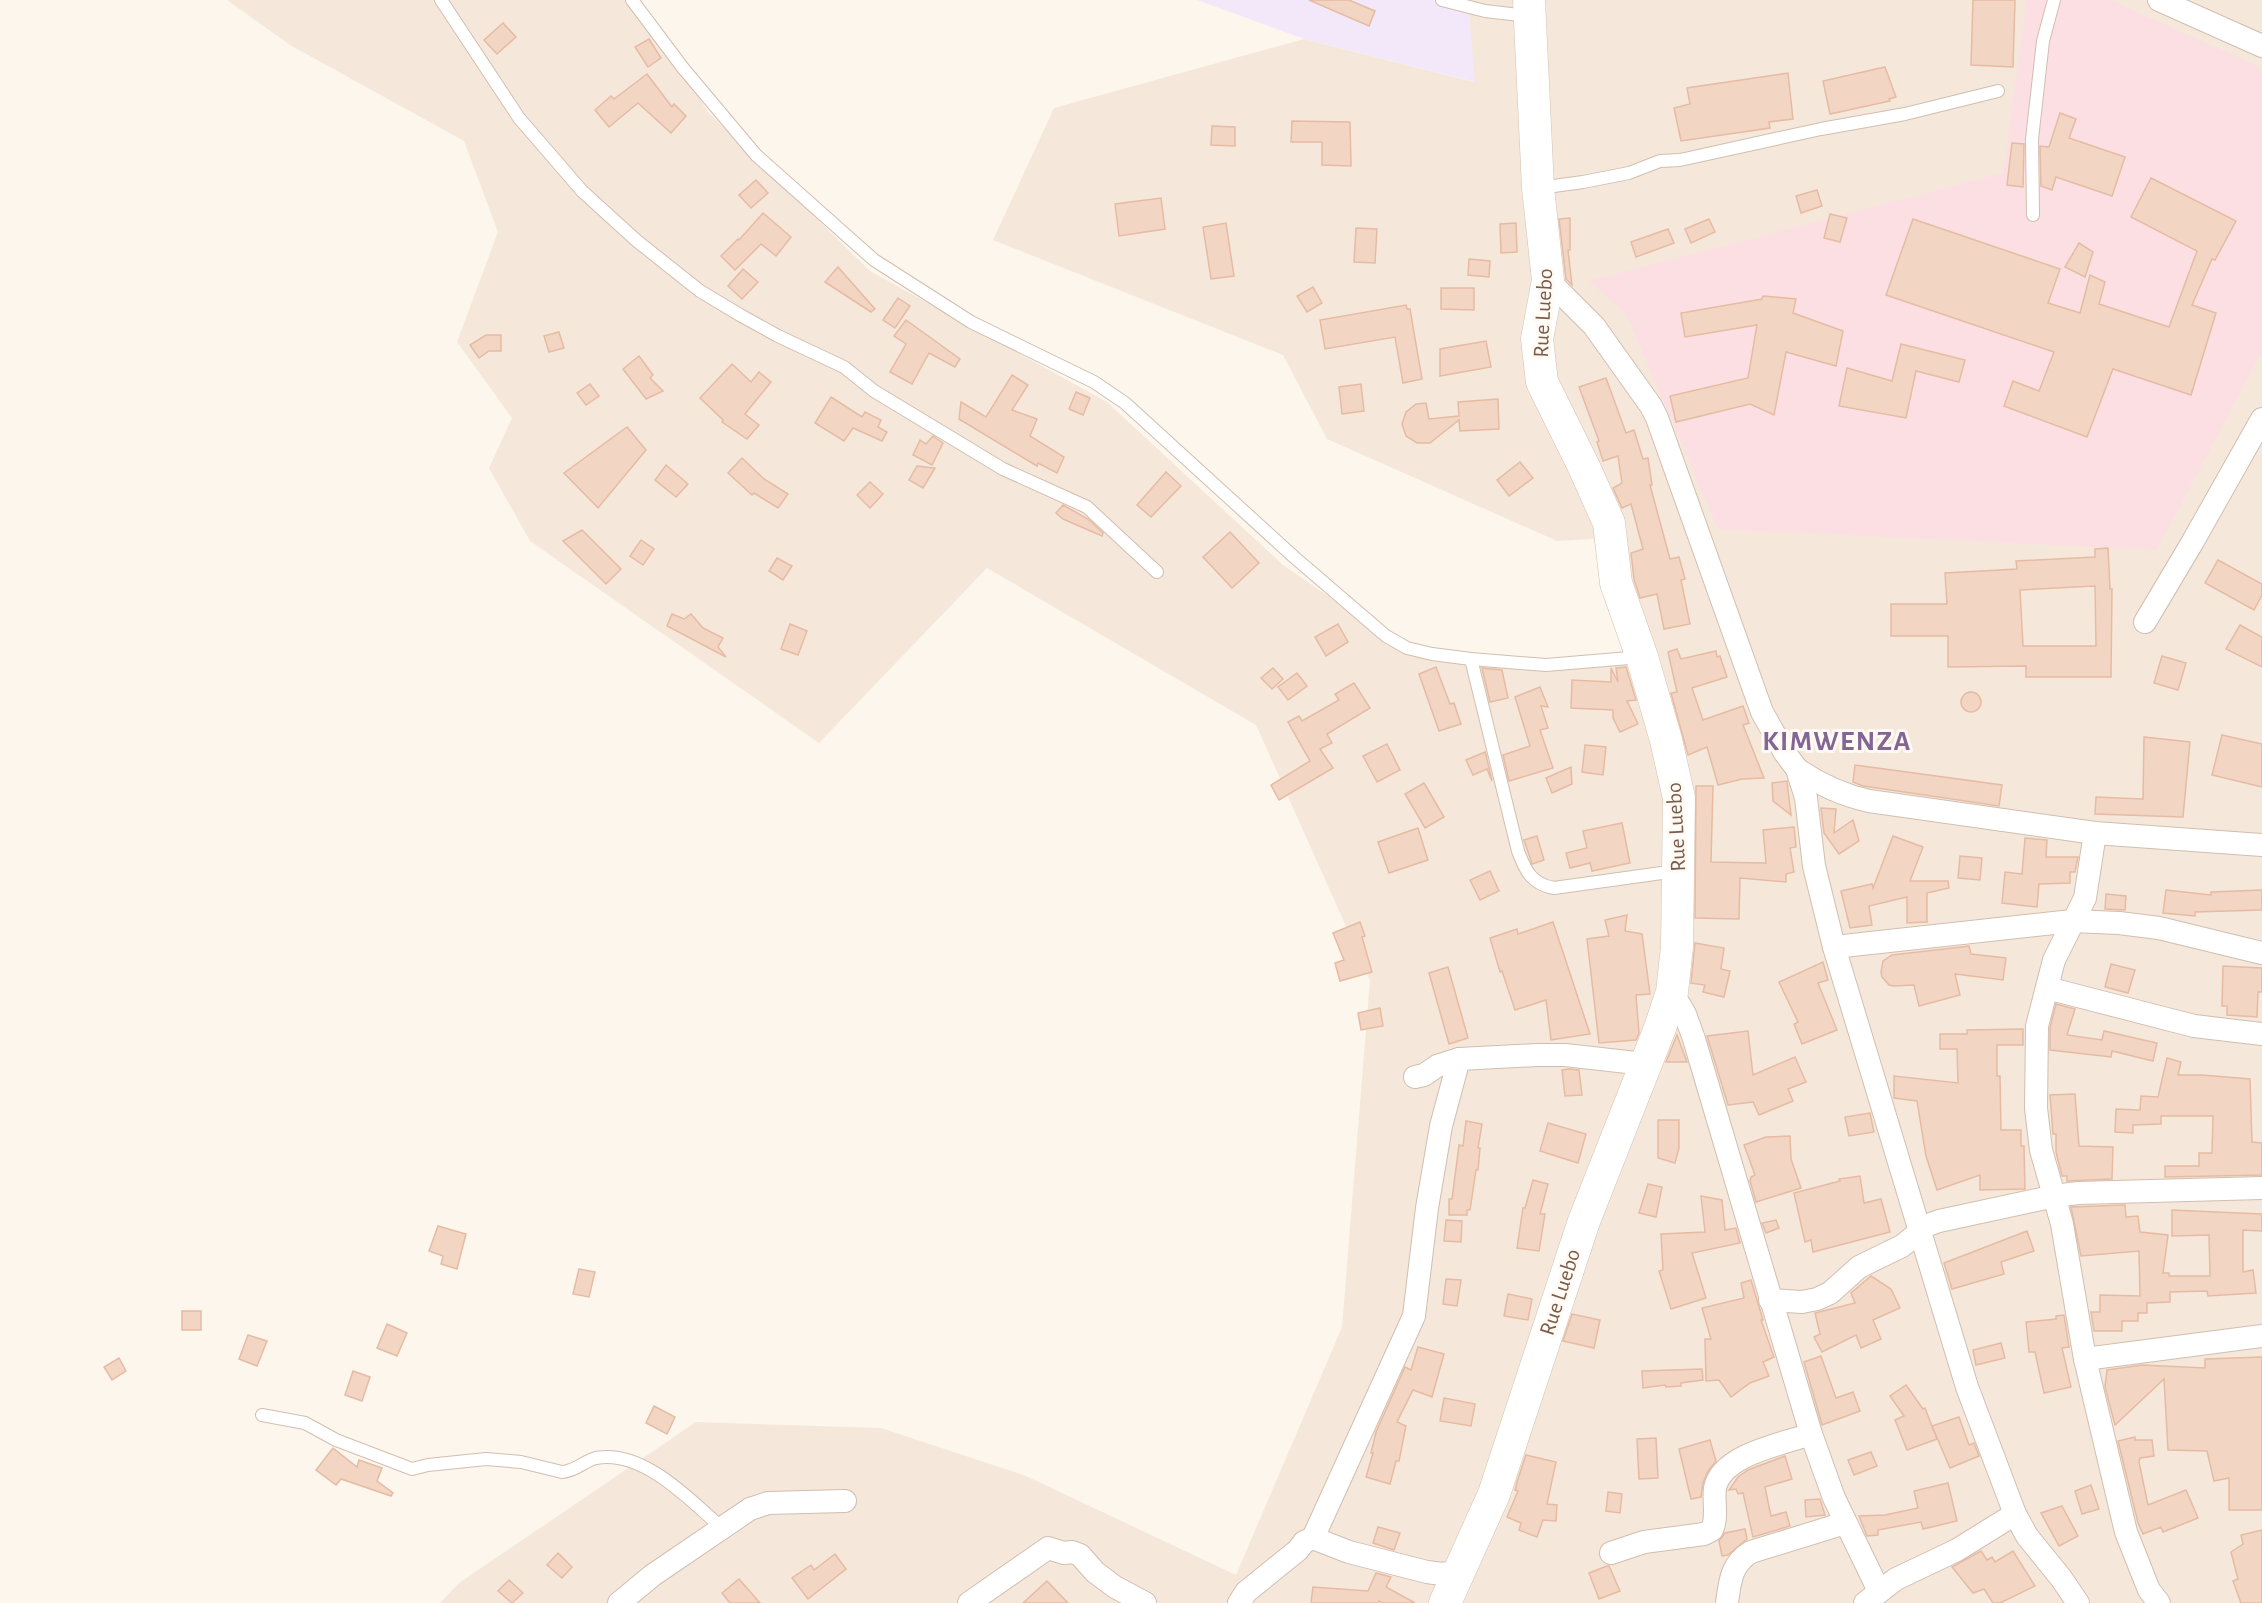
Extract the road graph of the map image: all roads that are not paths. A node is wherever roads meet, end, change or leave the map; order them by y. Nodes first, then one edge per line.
1 (441, 0) edge
2 (632, 0) edge
3 (1442, 0) edge
4 (2054, 0) edge
5 (2159, 0) edge
6 (1528, 8) edge
7 (2262, 46) edge
8 (1998, 91) dead end
9 (1538, 188) junction
10 (2033, 215) dead end
11 (1548, 280) junction
12 (2262, 419) edge
13 (1157, 572) dead end
14 (2145, 622) dead end
15 (1642, 657) junction
16 (1471, 659) junction
17 (1797, 769) junction
18 (2095, 832) junction
19 (2262, 845) edge
20 (1679, 871) junction
21 (2072, 921) junction
22 (2035, 925) junction
23 (1834, 947) junction
24 (2262, 952) edge
25 (2054, 960) junction
26 (2047, 988) junction
27 (1672, 992) junction
28 (2262, 1034) edge
29 (1460, 1059) junction
30 (1645, 1064) junction
31 (1415, 1077) dead end
32 (2262, 1188) edge
33 (2055, 1196) junction
34 (1921, 1231) junction
35 (1770, 1300) junction
36 (2262, 1336) edge
37 (2085, 1359) junction
38 (262, 1415) dead end
39 (1811, 1434) junction
40 (845, 1501) dead end
41 (2016, 1514) junction
42 (1845, 1523) junction
43 (722, 1528) junction
44 (1313, 1538) junction
45 (1611, 1553) dead end
46 (1458, 1572) junction
47 (1872, 1597) edge
48 (619, 1603) edge
49 (969, 1603) edge
50 (1144, 1603) edge
51 (1239, 1603) edge
52 (1445, 1603) edge
53 (1727, 1603) edge
54 (2078, 1603) edge
55 (2159, 1603) edge

1 - 13 lane
2 - 16 lane
3 - 6 lane
4 - 10 lane
5 - 7 street
6 - 9 street, Rue Luebo
8 - 9 lane
9 - 11 street, Rue Luebo
11 - 15 street, Rue Luebo
11 - 17 street
12 - 14 street
15 - 16 lane
15 - 20 street, Rue Luebo
16 - 20 lane
17 - 18 street
17 - 23 street
18 - 19 street
18 - 21 street
20 - 27 street, Rue Luebo
21 - 22 street
21 - 24 street
21 - 25 street
22 - 23 street
22 - 25 street
23 - 34 street
25 - 26 street
26 - 28 street
26 - 33 street
27 - 30 street, Rue Luebo
27 - 35 street
29 - 30 street
29 - 31 street
29 - 44 street
30 - 46 street, Rue Luebo
32 - 33 street
33 - 34 street
33 - 37 street
34 - 35 street
34 - 41 street
35 - 39 street
36 - 37 street
37 - 55 street
38 - 43 lane
39 - 42 street
39 - 45 street
40 - 43 street
41 - 47 street
41 - 54 street
42 - 47 street
42 - 53 street
43 - 48 street
44 - 46 street
44 - 51 street
46 - 52 street, Rue Luebo
49 - 50 street

